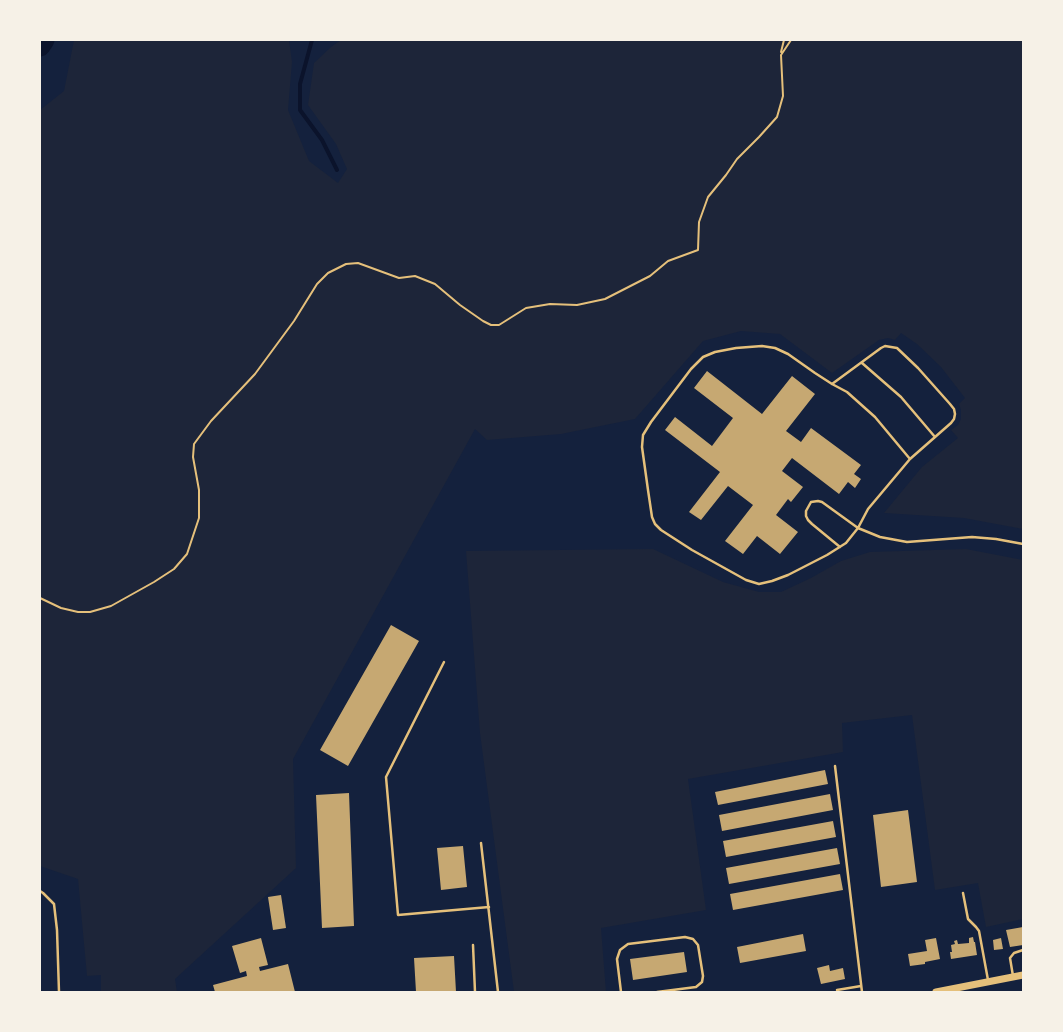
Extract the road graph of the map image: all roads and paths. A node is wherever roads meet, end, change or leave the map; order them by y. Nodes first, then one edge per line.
1 (784, 40) edge
2 (791, 40) edge
3 (781, 55) junction
4 (862, 363) junction
5 (832, 384) junction
6 (935, 437) junction
7 (910, 458) junction
8 (858, 528) junction
9 (1023, 544) edge
10 (840, 547) junction
11 (40, 598) edge
12 (444, 662) dead end
13 (835, 766) dead end
14 (481, 844) dead end
15 (40, 891) edge
16 (963, 893) dead end
17 (488, 907) junction
18 (473, 945) dead end
19 (1023, 950) edge
20 (1023, 975) edge
21 (1014, 977) junction
22 (988, 982) junction
23 (862, 986) junction
24 (837, 990) dead end
25 (59, 992) edge
26 (475, 992) edge
27 (498, 992) edge
28 (621, 992) edge
29 (657, 992) edge
30 (862, 992) edge
31 (936, 992) edge

1 - 3 path
2 - 3 path
3 - 11 path
4 - 5 lane
4 - 6 lane
4 - 6 lane
5 - 7 lane
5 - 10 lane
6 - 7 lane
7 - 8 lane
8 - 9 lane
8 - 10 lane
8 - 10 lane
12 - 17 lane
13 - 23 lane
14 - 17 lane
15 - 25 lane
16 - 22 lane
17 - 27 lane
18 - 26 lane
19 - 21 lane
20 - 21 main road
21 - 22 main road
22 - 31 main road
23 - 24 lane
23 - 30 lane
28 - 29 lane

